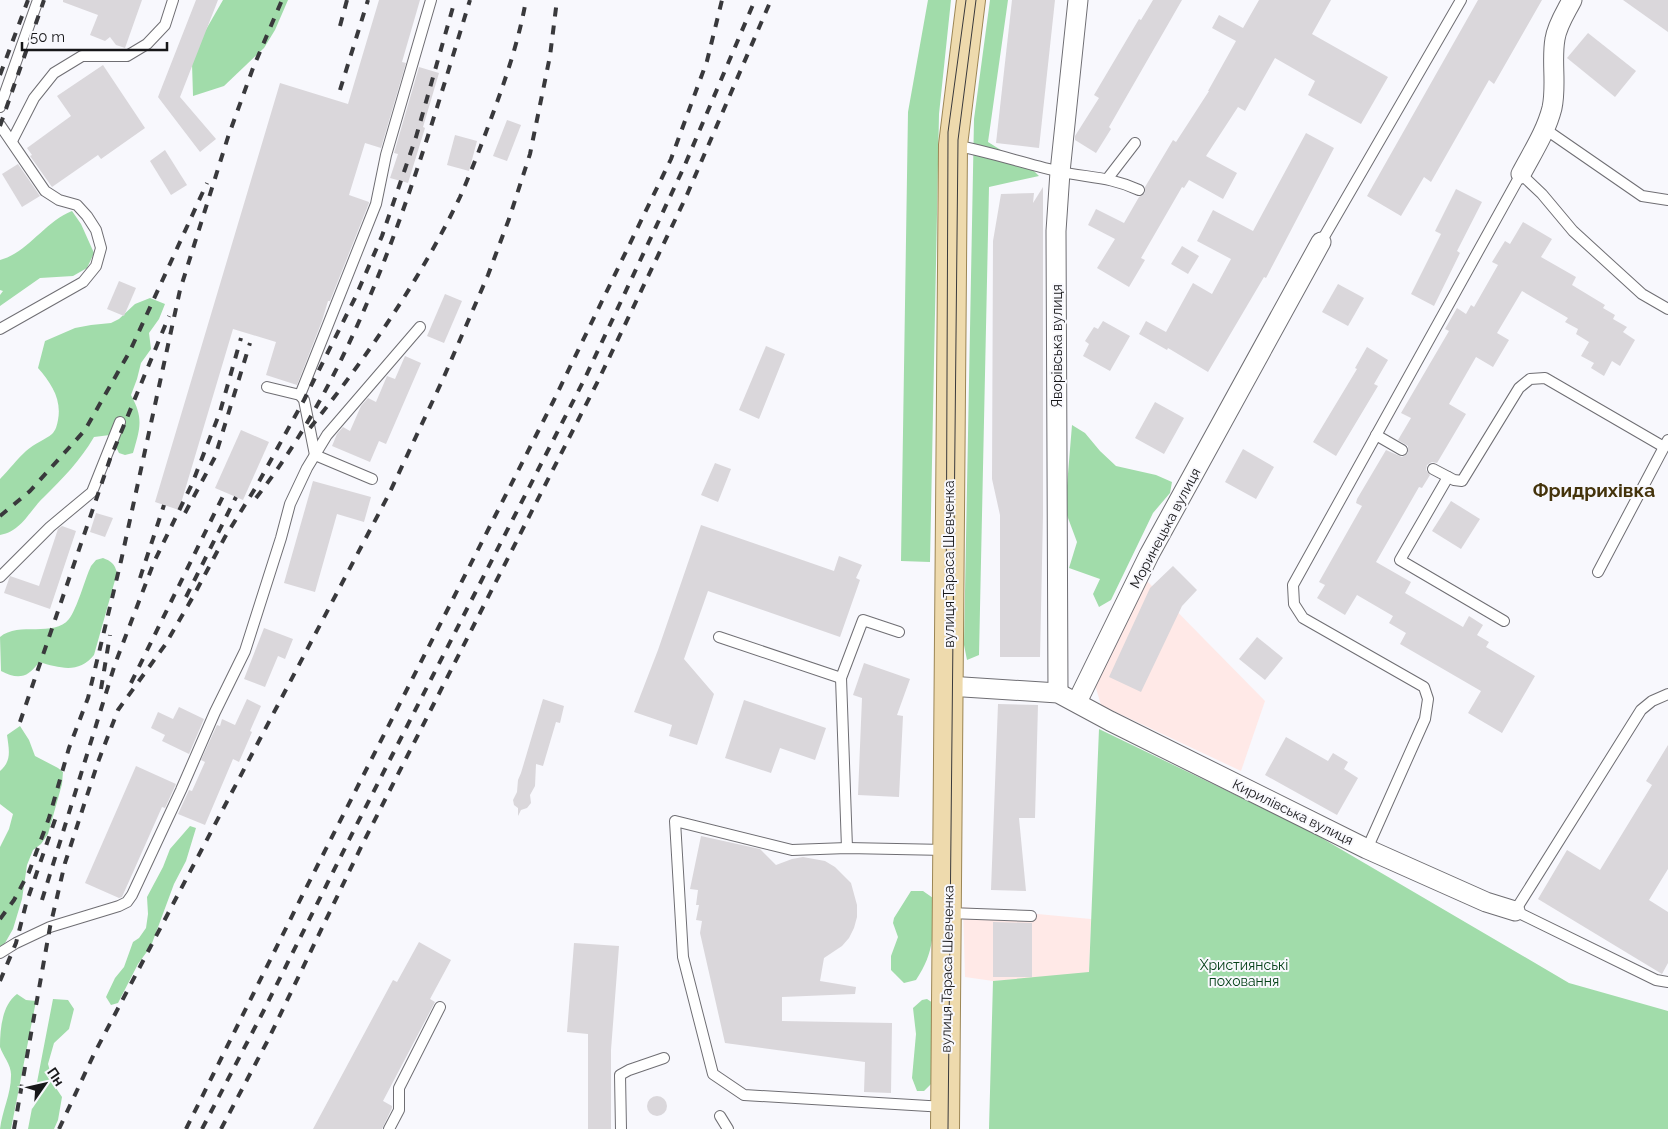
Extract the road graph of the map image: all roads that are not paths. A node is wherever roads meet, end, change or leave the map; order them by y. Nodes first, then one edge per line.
1 (38, 0) edge
2 (173, 0) edge
3 (431, 0) edge
4 (971, 0) edge
5 (1078, 0) edge
6 (1461, 0) edge
7 (1572, 0) edge
8 (0, 107) edge
9 (0, 125) edge
10 (1544, 129) junction
11 (12, 141) junction
12 (1135, 143) dead end
13 (953, 145) junction
14 (1060, 172) junction
15 (1521, 174) junction
16 (1108, 178) junction
17 (1139, 190) dead end
18 (1668, 200) edge
19 (1321, 242) joint
20 (1668, 309) edge
21 (420, 327) dead end
22 (0, 329) edge
23 (267, 387) dead end
24 (300, 395) junction
25 (120, 422) dead end
26 (1376, 435) junction
27 (1666, 443) edge
28 (1402, 450) dead end
29 (315, 455) junction
30 (1433, 469) dead end
31 (1448, 477) junction
32 (372, 479) dead end
33 (1598, 572) dead end
34 (0, 577) edge
35 (1504, 621) dead end
36 (899, 632) dead end
37 (719, 637) dead end
38 (840, 678) junction
39 (948, 686) junction
40 (1058, 693) junction
41 (1668, 694) edge
42 (1077, 702) junction
43 (847, 848) junction
44 (1367, 849) junction
45 (948, 850) junction
46 (1515, 911) junction
47 (948, 913) junction
48 (1031, 916) dead end
49 (0, 953) edge
50 (1668, 982) edge
51 (440, 1007) dead end
52 (664, 1058) dead end
53 (720, 1116) dead end
54 (946, 1118) edge
55 (389, 1129) edge
56 (621, 1129) edge
57 (728, 1129) edge

1 - 8 lane
2 - 11 lane
3 - 24 lane
4 - 13 main road, вулиця Тараса Шевченка
5 - 14 street, Яворівська вулиця
6 - 19 lane
7 - 10 street
9 - 11 lane
10 - 15 street
10 - 18 lane
11 - 22 lane
12 - 16 lane
13 - 14 lane
13 - 39 main road, вулиця Тараса Шевченка
14 - 16 lane
14 - 40 street, Яворівська вулиця
15 - 20 lane
15 - 26 lane
16 - 17 lane
19 - 42 street, Моринецька вулиця
21 - 29 lane
23 - 24 lane
24 - 29 lane
25 - 34 lane
26 - 28 lane
26 - 44 lane
27 - 31 lane
27 - 33 lane
29 - 32 lane
29 - 49 lane
30 - 31 lane
31 - 35 lane
36 - 38 lane
37 - 38 lane
38 - 43 lane
39 - 40 street
39 - 45 main road, вулиця Тараса Шевченка
40 - 42 street
41 - 46 lane
42 - 44 street, Кирилівська вулиця
43 - 45 lane
43 - 54 lane
44 - 46 street, Кирилівська вулиця
45 - 47 main road, вулиця Тараса Шевченка
46 - 50 lane
47 - 48 lane
47 - 54 main road, вулиця Тараса Шевченка
51 - 55 lane
52 - 56 lane
53 - 57 lane

